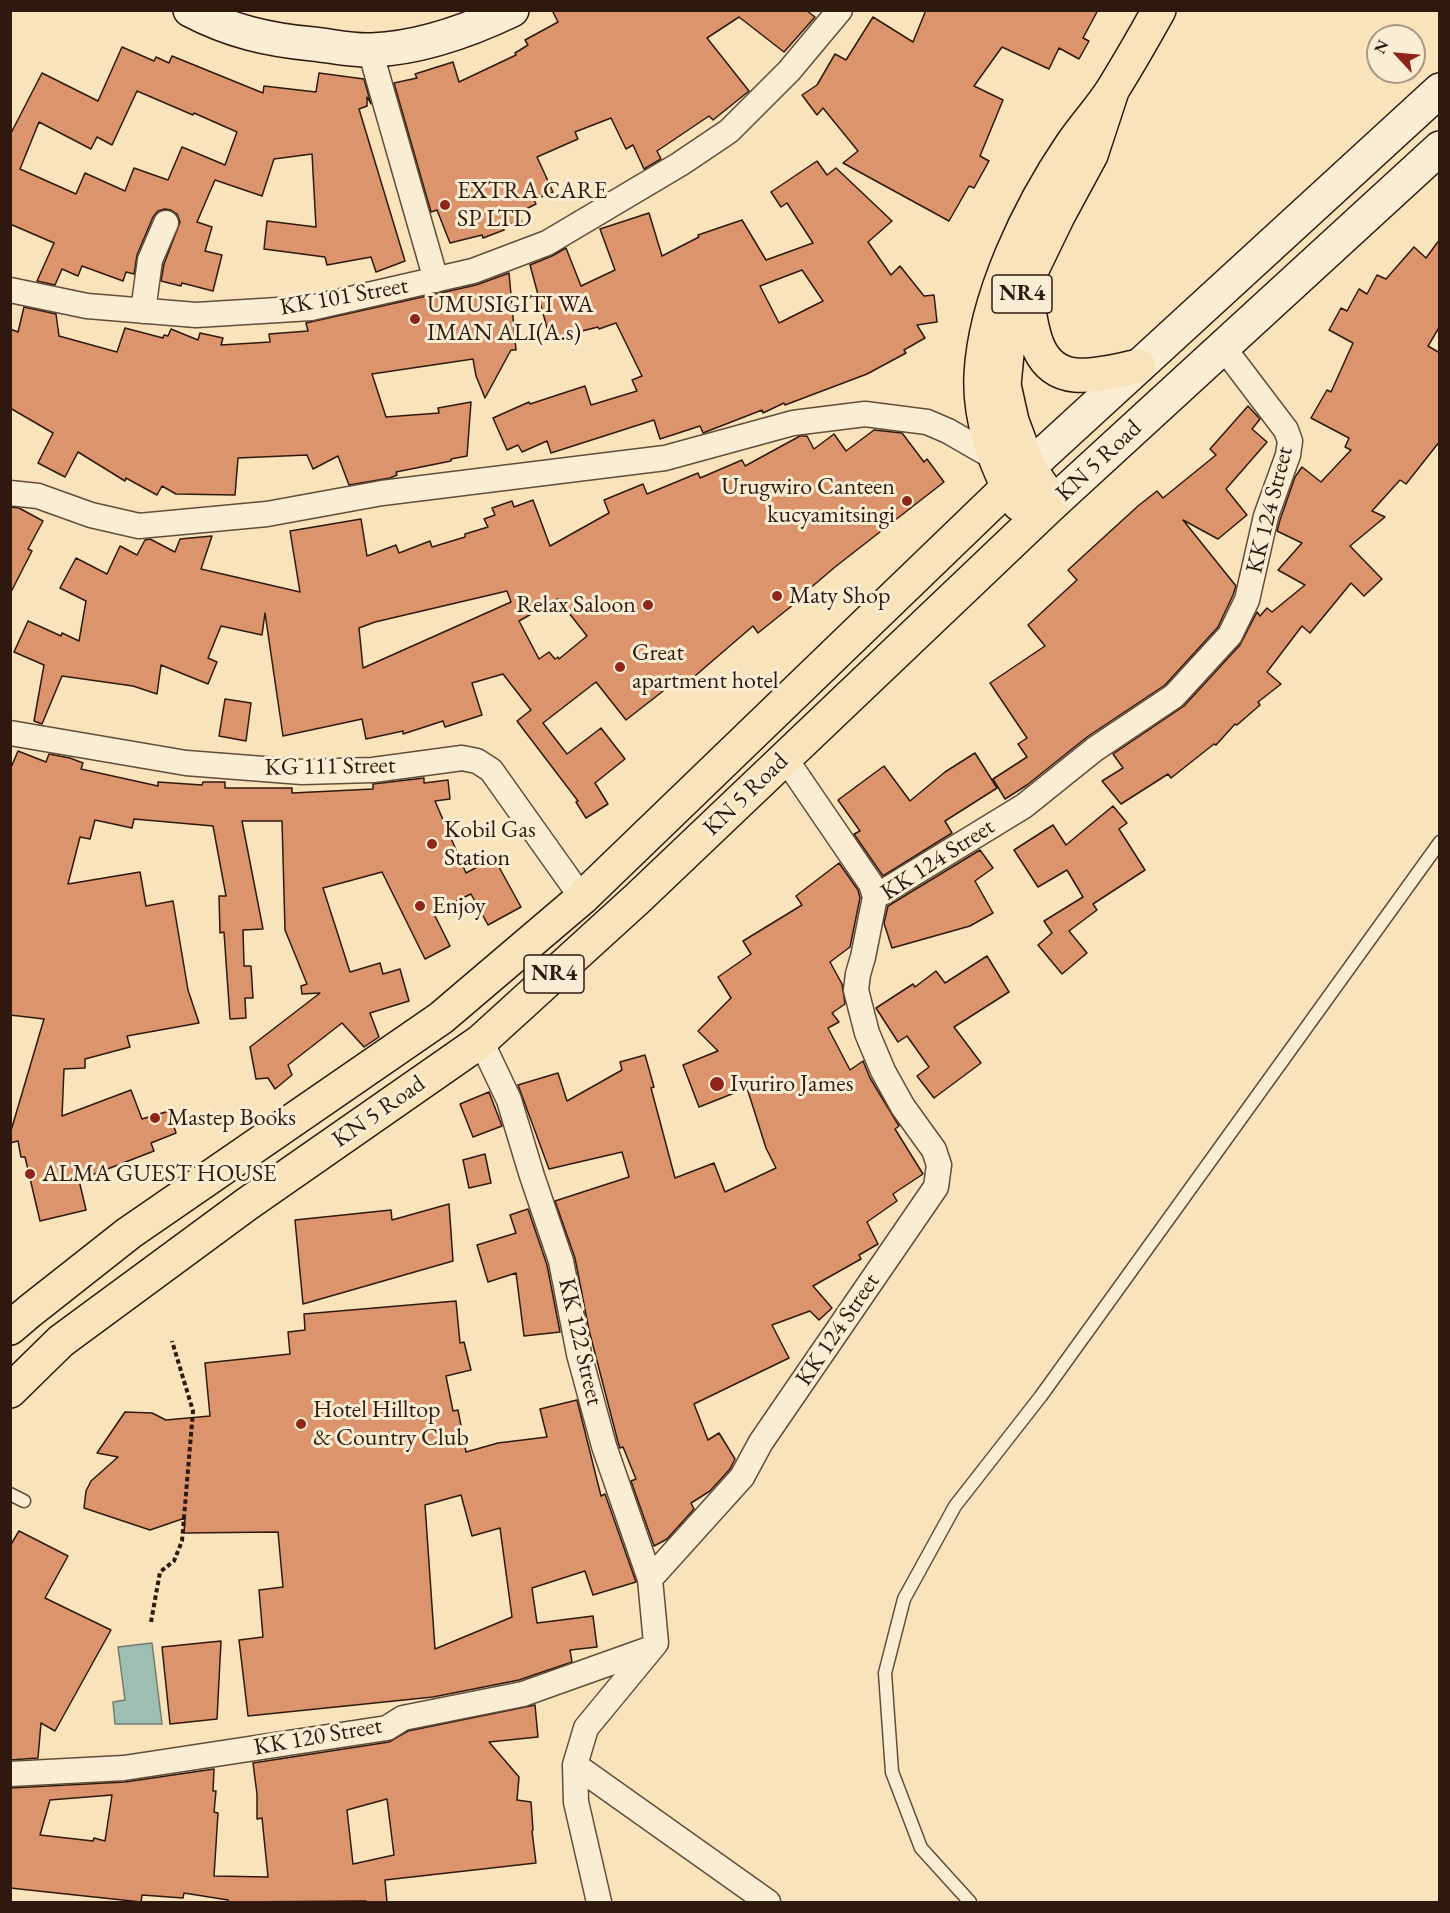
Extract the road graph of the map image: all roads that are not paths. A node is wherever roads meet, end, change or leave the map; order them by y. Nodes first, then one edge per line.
1 (190, 10) edge
2 (512, 10) edge
3 (840, 10) edge
4 (1159, 10) edge
5 (370, 50) junction
6 (1440, 90) edge
7 (1112, 91) junction
8 (1440, 148) edge
9 (166, 223) dead end
10 (436, 279) junction
11 (1026, 284) junction
12 (10, 290) edge
13 (143, 311) junction
14 (1224, 347) junction
15 (1139, 366) junction
16 (995, 458) junction
17 (1019, 478) junction
18 (10, 493) edge
19 (1043, 514) junction
20 (10, 733) edge
21 (785, 759) junction
22 (1440, 842) edge
23 (875, 897) junction
24 (582, 898) junction
25 (481, 1041) junction
26 (12, 1322) edge
27 (10, 1391) edge
28 (10, 1494) edge
29 (24, 1501) dead end
30 (650, 1579) junction
31 (652, 1648) junction
32 (574, 1765) junction
33 (10, 1774) edge
34 (599, 1902) edge
35 (768, 1902) edge
36 (970, 1902) edge

1 - 5 main road
2 - 5 main road
3 - 10 street, KK 101 Street
4 - 7 highway, NR4
5 - 10 street
6 - 15 main road, KN 5 Road
7 - 11 highway, NR4
7 - 16 highway, NR4
8 - 14 main road, KN 5 Road
9 - 13 street
10 - 13 street, KK 101 Street
11 - 15 highway
11 - 17 highway, NR4
12 - 13 street, KK 101 Street
14 - 19 main road, KN 5 Road
14 - 23 street, KK 124 Street
15 - 17 main road, KN 5 Road
16 - 17 highway, NR4
16 - 18 street
17 - 19 highway, NR4
17 - 24 highway, KN 5 Road / NR4
19 - 21 highway, KN 5 Road / NR4
20 - 24 street, KG 111 Street
21 - 23 street
21 - 25 highway, KN 5 Road / NR4
22 - 36 lane
23 - 30 street, KK 124 Street
24 - 26 highway, KN 5 Road / NR4
25 - 27 highway, KN 5 Road / NR4
25 - 30 street, KK 122 Street
28 - 29 lane
30 - 31 street, KK 122 Street
31 - 32 street
31 - 33 street, KK 120 Street
32 - 34 street
32 - 35 street

